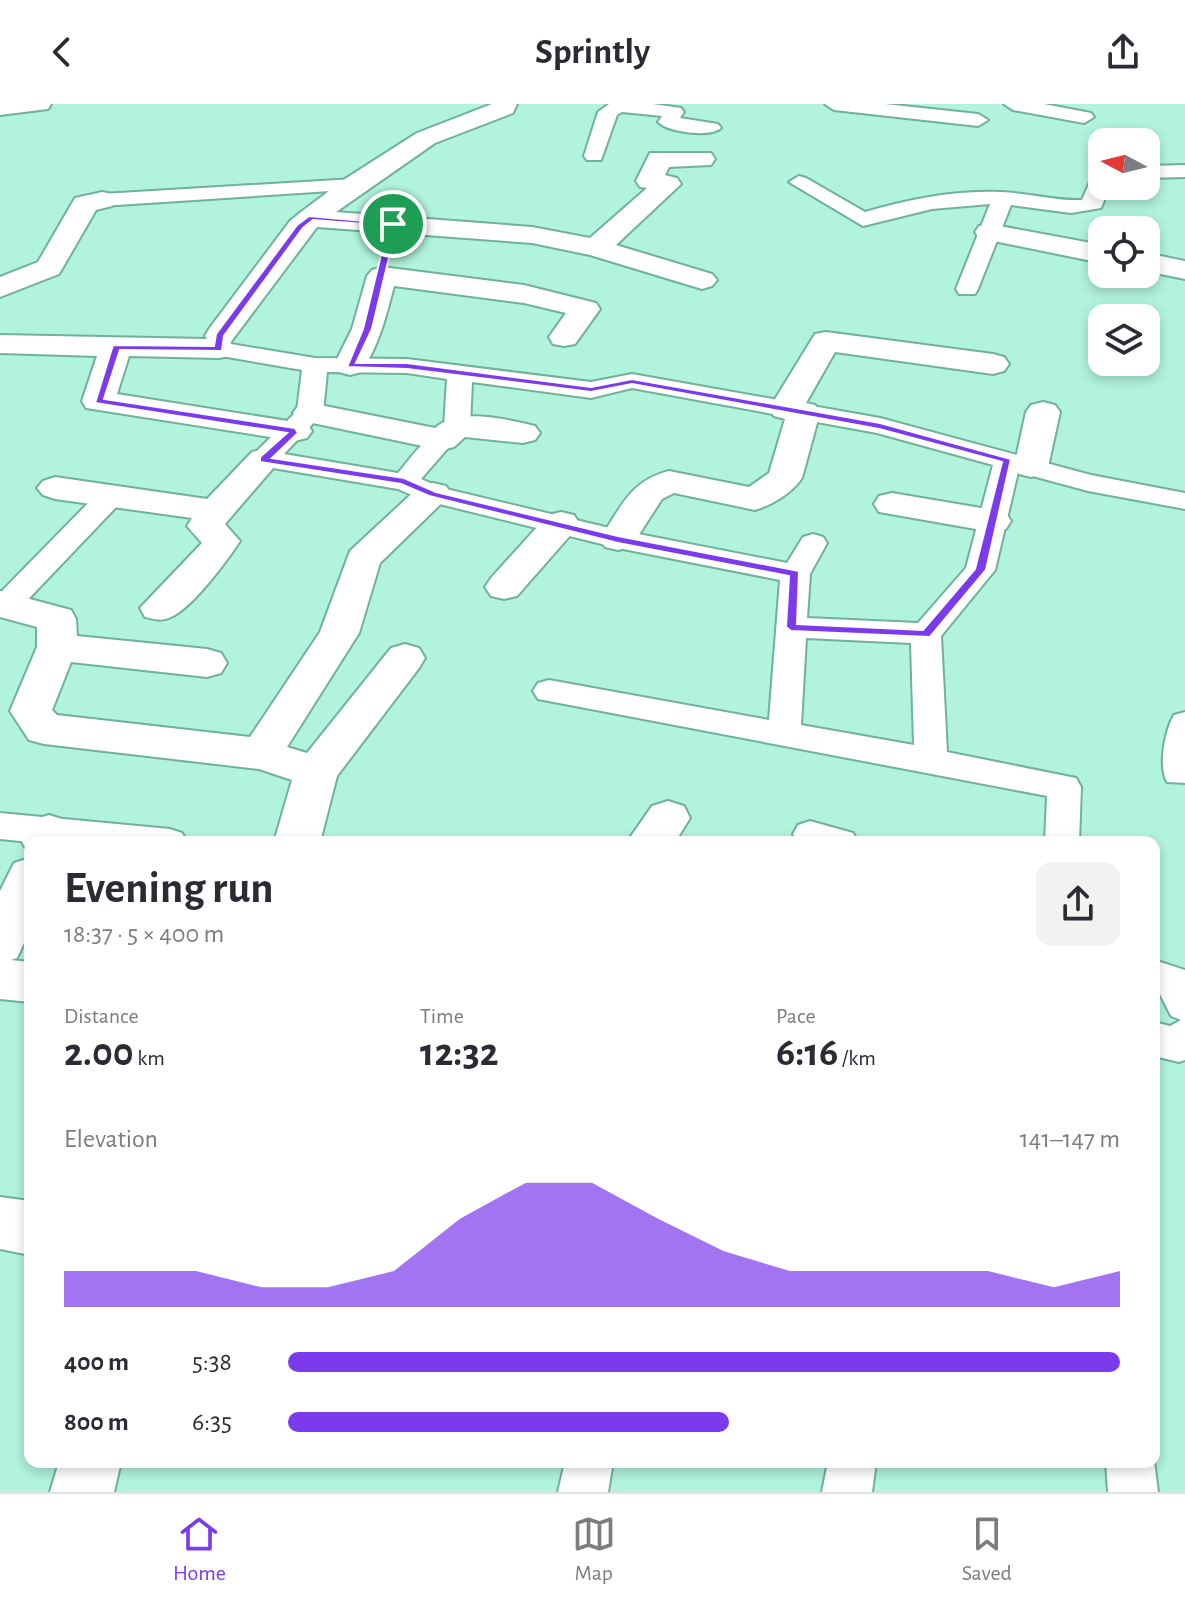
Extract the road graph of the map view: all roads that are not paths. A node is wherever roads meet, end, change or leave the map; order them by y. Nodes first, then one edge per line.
1 (39, 104) edge
2 (505, 104) edge
3 (834, 104) edge
4 (1013, 104) edge
5 (620, 105) edge
6 (0, 108) edge
7 (1084, 117) dead end
8 (979, 120) edge
9 (711, 128) dead end
10 (594, 156) dead end
11 (702, 159) dead end
12 (1185, 171) edge
13 (1160, 172) edge
14 (799, 182) dead end
15 (354, 185) junction
16 (1003, 198) junction
17 (102, 200) joint
18 (1095, 200) edge
19 (311, 218) junction
20 (393, 224) junction
21 (989, 232) junction
22 (596, 248) junction
23 (1088, 251) edge
24 (1160, 265) edge
25 (1185, 270) edge
26 (382, 276) junction
27 (702, 280) dead end
28 (0, 288) edge
29 (967, 289) dead end
30 (564, 337) dead end
31 (219, 342) junction
32 (0, 344) edge
33 (116, 347) junction
34 (993, 364) dead end
35 (315, 365) junction
36 (350, 365) junction
37 (460, 373) junction
38 (795, 410) junction
39 (1043, 412) dead end
40 (302, 422) junction
41 (449, 433) junction
42 (523, 433) dead end
43 (264, 459) junction
44 (1019, 464) junction
45 (55, 488) dead end
46 (418, 488) junction
47 (110, 497) junction
48 (1185, 501) edge
49 (892, 504) dead end
50 (216, 511) junction
51 (993, 521) junction
52 (561, 523) junction
53 (618, 539) junction
54 (813, 543) dead end
55 (795, 574) junction
56 (504, 587) dead end
57 (3, 604) edge
58 (159, 608) dead end
59 (791, 627) junction
60 (926, 634) junction
61 (57, 647) junction
62 (405, 658) dead end
63 (207, 663) dead end
64 (549, 691) dead end
65 (1185, 723) edge
66 (784, 736) junction
67 (261, 754) junction
68 (931, 759) junction
69 (316, 772) junction
70 (1179, 773) dead end
71 (0, 826) edge
72 (43, 836) edge
73 (299, 836) edge
74 (1062, 836) edge
75 (24, 890) edge
76 (0, 944) edge
77 (1160, 978) edge
78 (0, 979) edge
79 (24, 981) edge
80 (1185, 1005) edge
81 (1185, 1035) edge
82 (1160, 1040) edge
83 (0, 1223) edge
84 (24, 1227) edge
85 (88, 1468) edge
86 (588, 1468) edge
87 (851, 1468) edge
88 (1131, 1468) edge
89 (82, 1492) edge
90 (583, 1492) edge
91 (847, 1492) edge
92 (1133, 1492) edge

1 - 6 street
2 - 15 street
3 - 8 lane
4 - 7 lane
5 - 9 lane
5 - 10 lane
11 - 22 street
12 - 13 lane
14 - 16 lane
15 - 17 lane
15 - 19 street
16 - 18 lane
16 - 21 lane
17 - 28 street
19 - 20 street
19 - 31 street
20 - 22 street
20 - 26 street
21 - 23 street
21 - 29 lane
22 - 27 street
24 - 25 street
26 - 30 street
26 - 36 street
31 - 33 street
31 - 35 lane
32 - 33 street
33 - 40 street
34 - 38 street
35 - 36 lane
35 - 40 lane
36 - 37 lane
37 - 38 lane
37 - 41 lane
38 - 44 lane
38 - 53 street
39 - 44 street
40 - 41 street
40 - 43 lane
41 - 42 street
41 - 46 lane
43 - 46 lane
43 - 50 street
44 - 48 lane
44 - 51 lane
45 - 47 street
46 - 52 lane
46 - 67 street
47 - 50 street
47 - 57 lane
49 - 51 street
50 - 58 street
51 - 60 lane
52 - 53 lane
52 - 56 street
53 - 55 lane
54 - 55 lane
55 - 59 lane
57 - 61 street
59 - 60 lane
59 - 66 lane
60 - 68 lane
61 - 63 street
61 - 67 street
62 - 69 street
64 - 66 lane
65 - 70 lane
66 - 68 lane
67 - 69 street
68 - 74 lane
69 - 73 street
71 - 72 lane
75 - 76 street
77 - 80 lane
78 - 79 street
81 - 82 lane
83 - 84 street
85 - 89 street
86 - 90 lane
87 - 91 lane
88 - 92 lane

